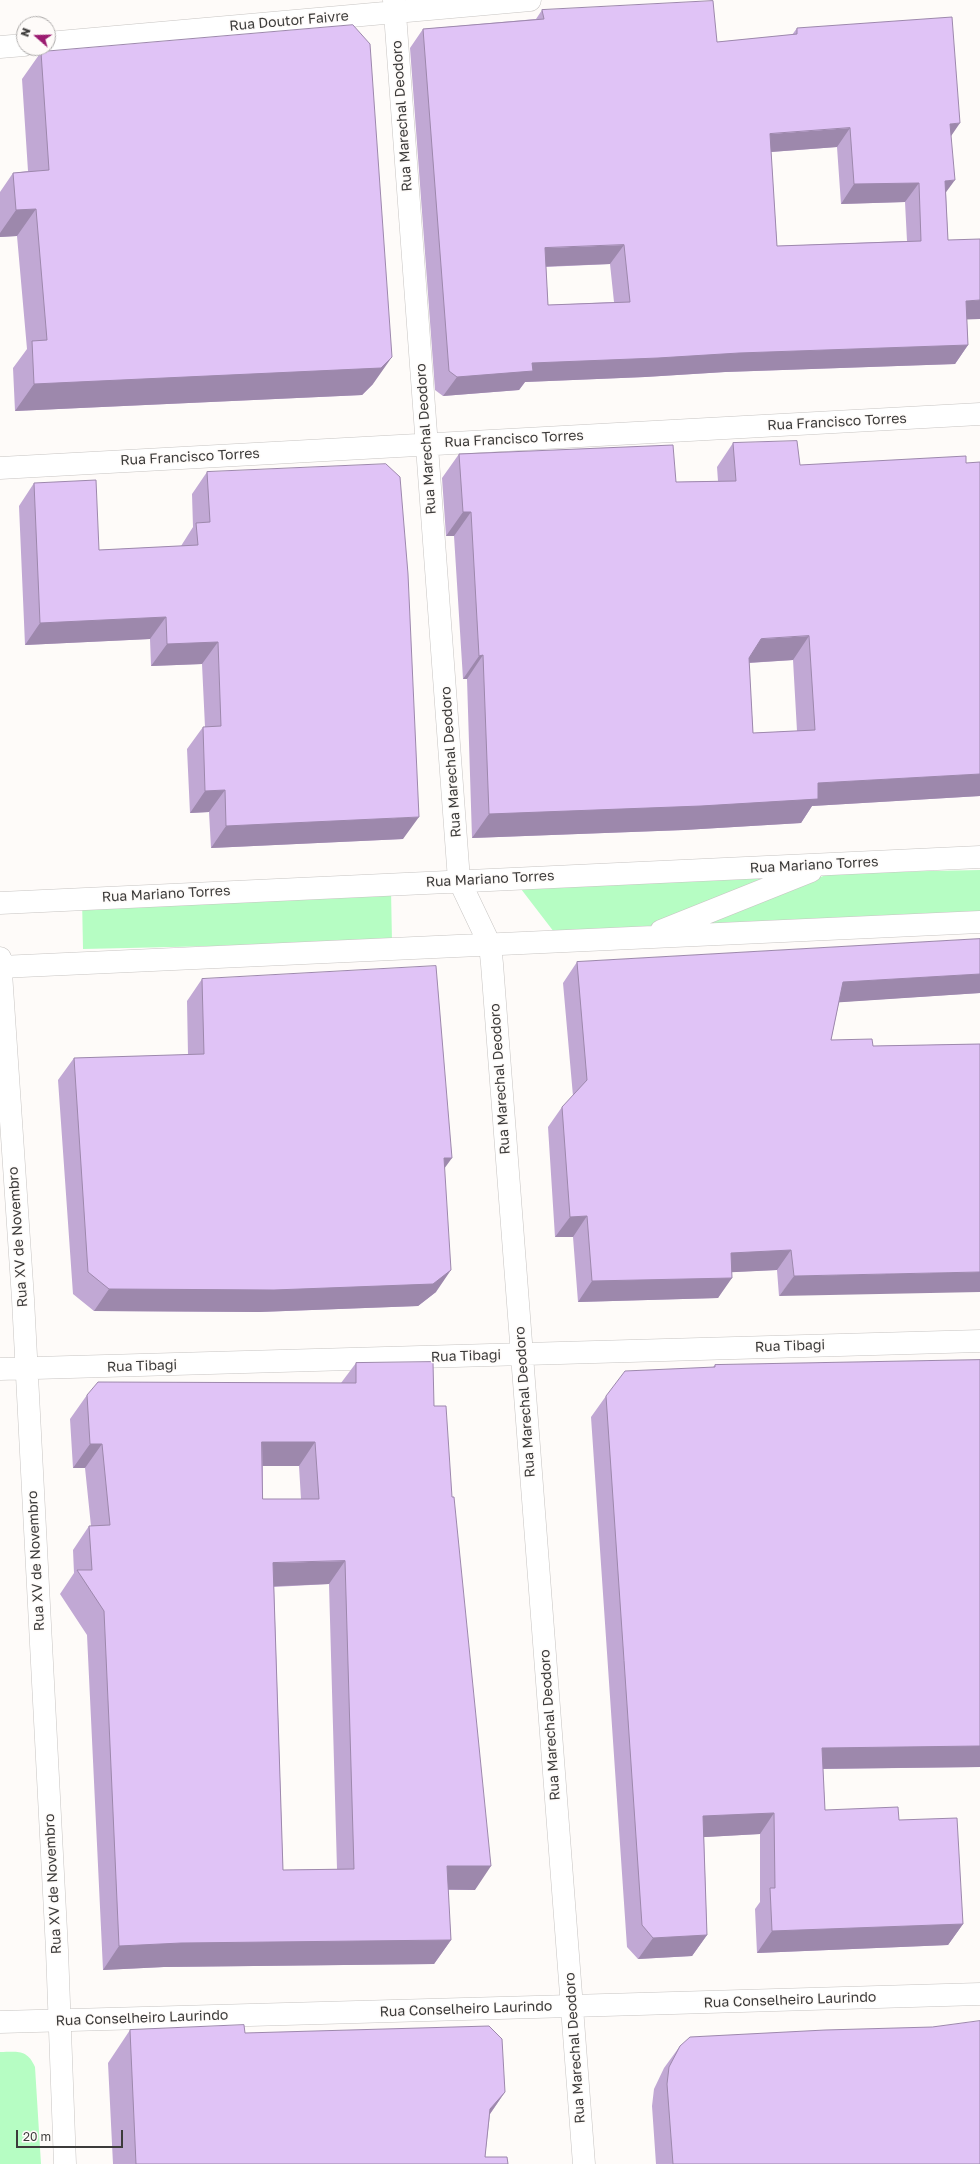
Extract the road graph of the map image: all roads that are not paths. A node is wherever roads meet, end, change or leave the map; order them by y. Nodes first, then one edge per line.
1 (530, 0) edge
2 (394, 6) edge
3 (56, 41) edge
4 (16, 46) edge
5 (0, 47) edge
6 (980, 414) edge
7 (426, 444) junction
8 (0, 468) edge
9 (980, 857) edge
10 (827, 864) junction
11 (459, 880) junction
12 (0, 903) edge
13 (980, 922) edge
14 (646, 937) junction
15 (490, 945) junction
16 (0, 964) edge
17 (980, 1341) edge
18 (521, 1354) junction
19 (0, 1369) edge
20 (26, 1369) junction
21 (980, 1994) edge
22 (571, 2006) junction
23 (58, 2021) junction
24 (0, 2022) edge
25 (66, 2164) edge
26 (584, 2164) edge

1 - 2 main road, Rua Doutor Faivre
2 - 3 main road, Rua Doutor Faivre
2 - 7 main road, Rua Marechal Deodoro
4 - 5 main road
6 - 7 main road, Rua Francisco Torres
7 - 8 main road, Rua Francisco Torres
7 - 11 main road, Rua Marechal Deodoro
9 - 10 main road, Rua Mariano Torres
10 - 11 main road, Rua Mariano Torres
10 - 14 main road
11 - 12 main road, Rua Mariano Torres
11 - 15 main road, Rua Marechal Deodoro
13 - 14 main road
14 - 15 main road
15 - 16 main road
15 - 18 main road, Rua Marechal Deodoro
16 - 20 main road, Rua XV de Novembro
17 - 18 main road, Rua Tibagi
18 - 20 main road, Rua Tibagi
18 - 22 main road, Rua Marechal Deodoro
19 - 20 main road, Rua Tibagi
20 - 23 main road, Rua XV de Novembro
21 - 22 main road, Rua Conselheiro Laurindo
22 - 23 main road, Rua Conselheiro Laurindo
22 - 26 main road, Rua Marechal Deodoro
23 - 24 main road, Rua Conselheiro Laurindo
23 - 25 main road, Rua XV de Novembro

